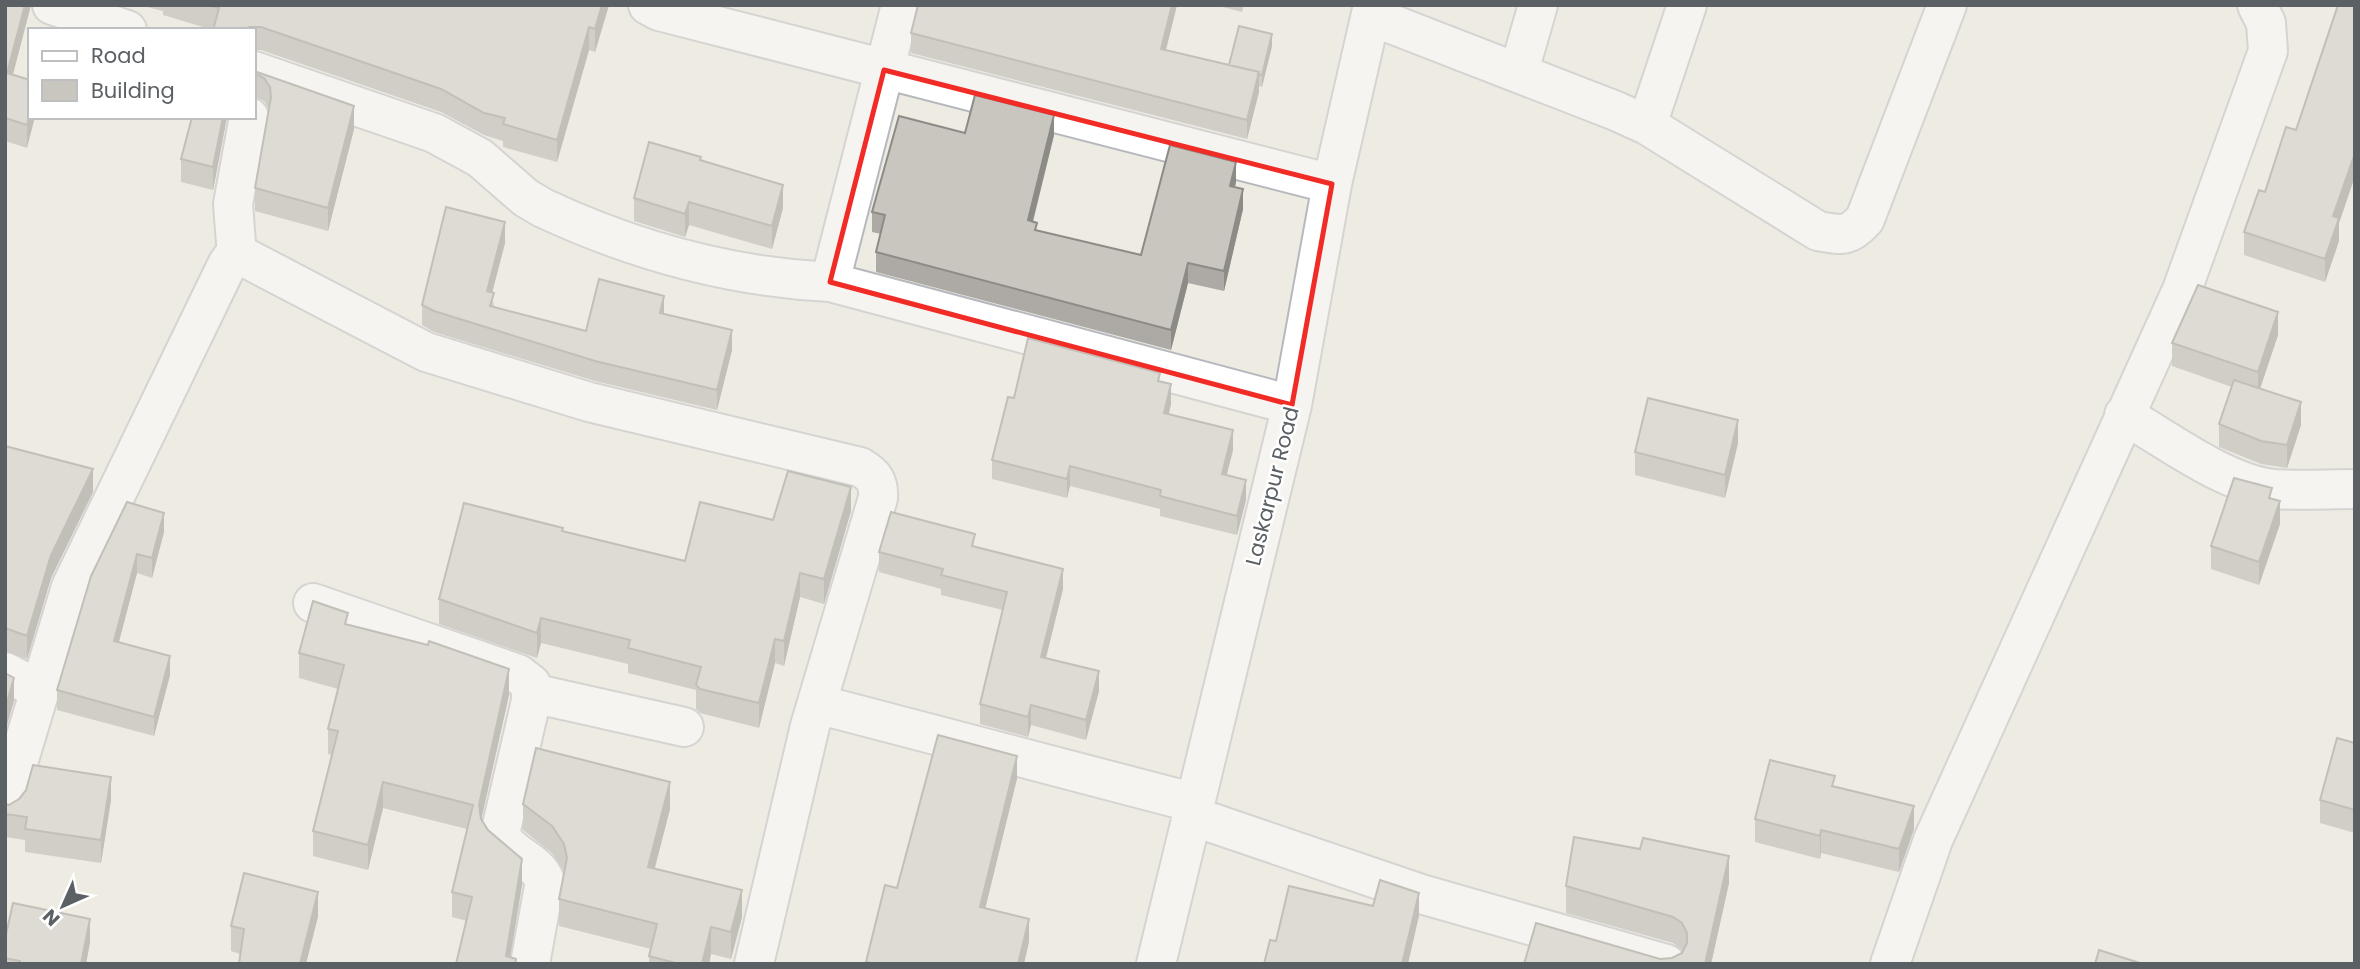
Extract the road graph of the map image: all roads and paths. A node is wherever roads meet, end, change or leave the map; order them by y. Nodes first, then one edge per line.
1 (52, 5) edge
2 (648, 5) edge
3 (901, 5) edge
4 (1538, 5) edge
5 (1687, 5) edge
6 (1947, 5) edge
7 (2257, 5) edge
8 (1372, 10) edge
9 (121, 28) edge
10 (884, 71) junction
11 (1519, 71) junction
12 (256, 78) edge
13 (249, 119) edge
14 (1647, 125) junction
15 (1332, 184) junction
16 (237, 256) junction
17 (830, 282) junction
18 (1292, 405) junction
19 (2124, 415) junction
20 (2355, 489) edge
21 (313, 603) edge
22 (21, 680) edge
23 (532, 692) junction
24 (817, 704) junction
25 (684, 727) dead end
26 (5, 806) edge
27 (1193, 810) junction
28 (530, 964) edge
29 (754, 964) edge
30 (1156, 964) edge
31 (1666, 964) edge
32 (1890, 964) edge

1 - 9 street
2 - 10 street
3 - 10 street
4 - 11 street
5 - 14 street
6 - 14 street
7 - 19 street
8 - 11 street
8 - 15 street, Laskarpur Road
10 - 15 street
10 - 17 street
11 - 14 street
12 - 17 street
13 - 16 street
15 - 18 street, Laskarpur Road
16 - 22 street
16 - 24 street
17 - 18 street
18 - 27 street, Laskarpur Road
19 - 20 street
19 - 32 street
21 - 23 street
22 - 26 street
23 - 25 street
23 - 28 street
24 - 27 street
24 - 29 street
27 - 30 street, Laskarpur Road
27 - 31 street

